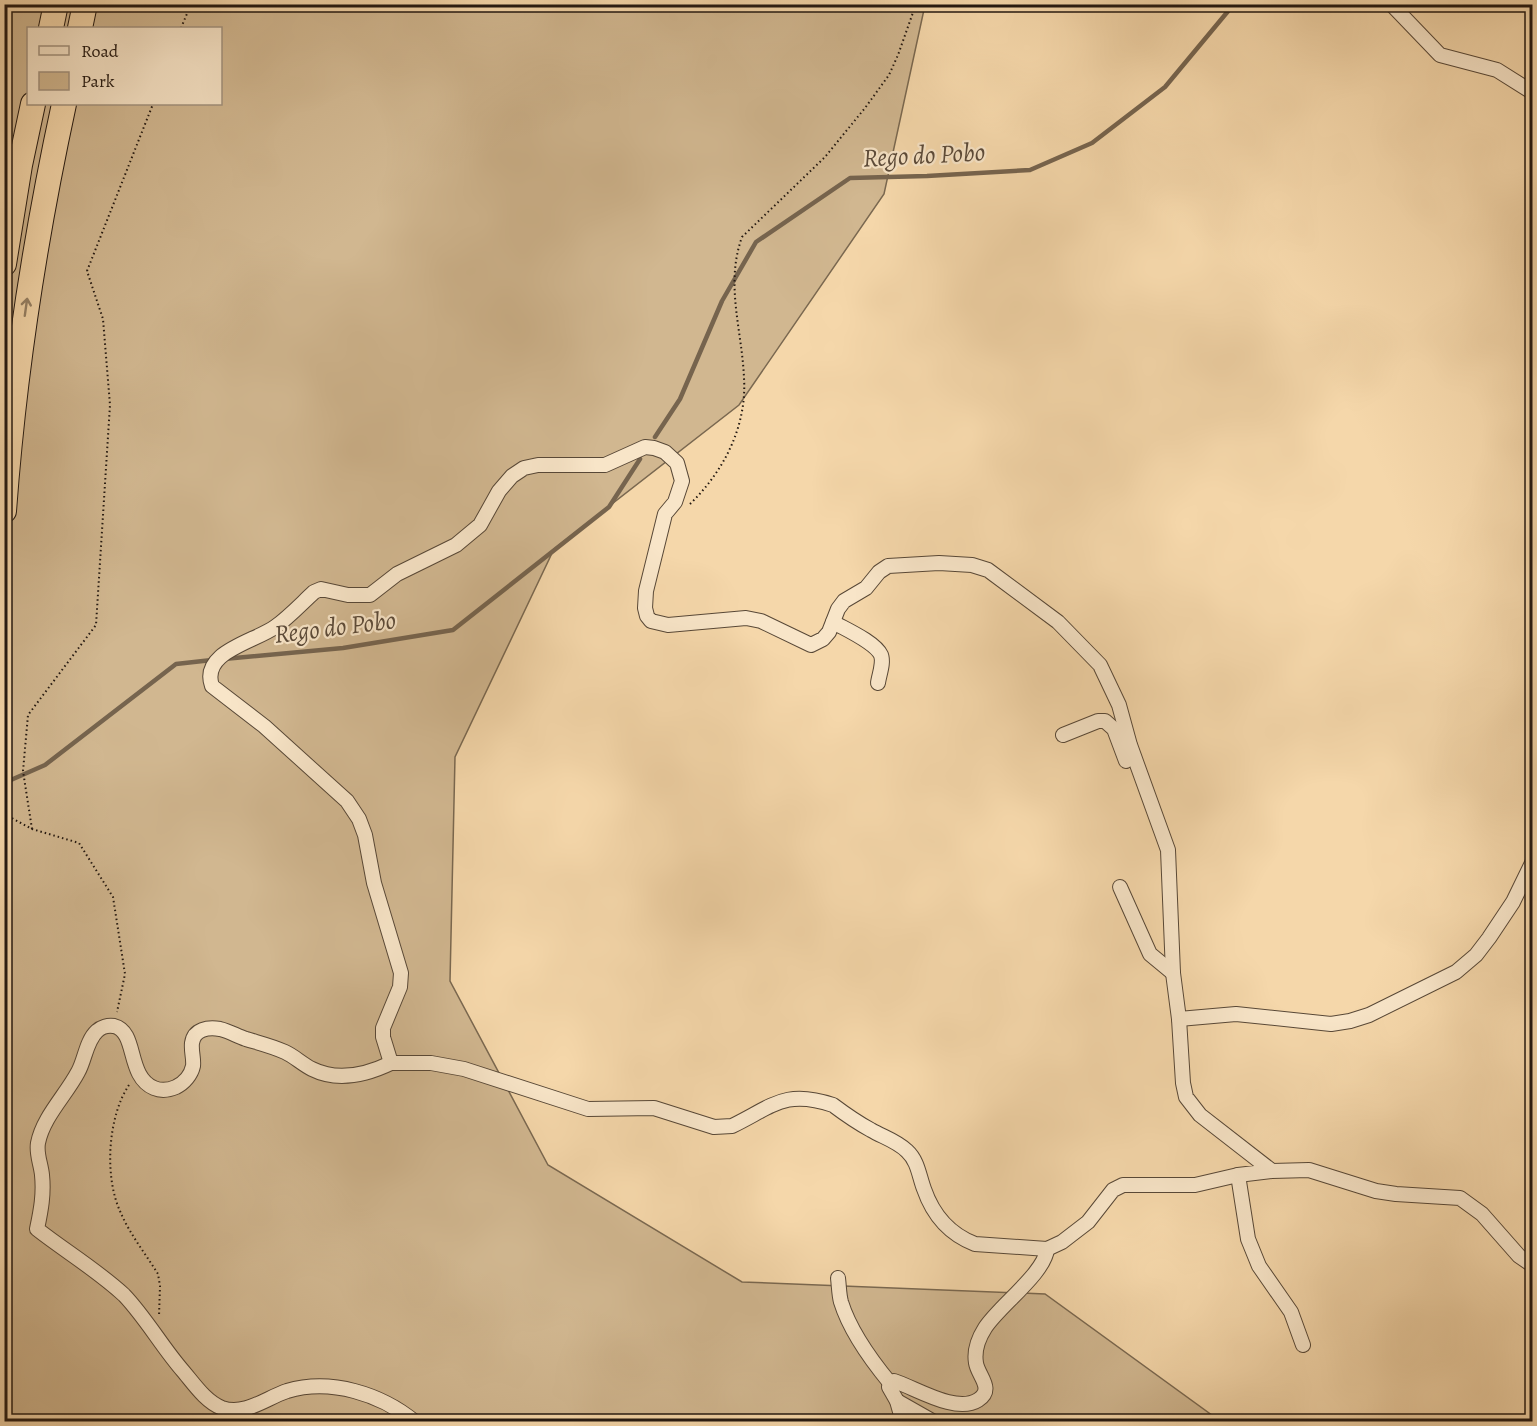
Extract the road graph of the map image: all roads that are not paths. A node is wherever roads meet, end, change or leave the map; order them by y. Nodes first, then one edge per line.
1 (56, 4) edge
2 (85, 4) edge
3 (1391, 4) edge
4 (51, 27) edge
5 (80, 27) edge
6 (1533, 92) edge
7 (33, 105) edge
8 (64, 105) edge
9 (4, 264) edge
10 (4, 512) edge
11 (833, 622) junction
12 (878, 683) dead end
13 (1064, 735) dead end
14 (1155, 815) junction
15 (1533, 863) edge
16 (1120, 887) dead end
17 (1173, 973) junction
18 (1179, 1019) junction
19 (391, 1063) junction
20 (1272, 1171) junction
21 (1238, 1175) junction
22 (1047, 1249) junction
23 (1533, 1265) edge
24 (838, 1278) dead end
25 (1303, 1345) dead end
26 (890, 1383) junction
27 (897, 1401) junction
28 (415, 1422) edge
29 (903, 1422) edge
30 (934, 1422) edge

1 - 4 highway
2 - 5 highway
3 - 6 street
7 - 9 highway
10 -> 8 highway
11 - 12 street
11 - 14 street
11 - 19 street
13 - 14 street
14 - 17 street
15 - 18 street
16 - 17 street
17 - 18 street
18 - 20 street
19 - 22 street
19 - 28 street
20 - 21 street
20 - 23 street
21 - 22 street
21 - 25 street
22 - 26 street
24 - 26 street
26 - 27 street
27 - 29 street
27 - 30 street

